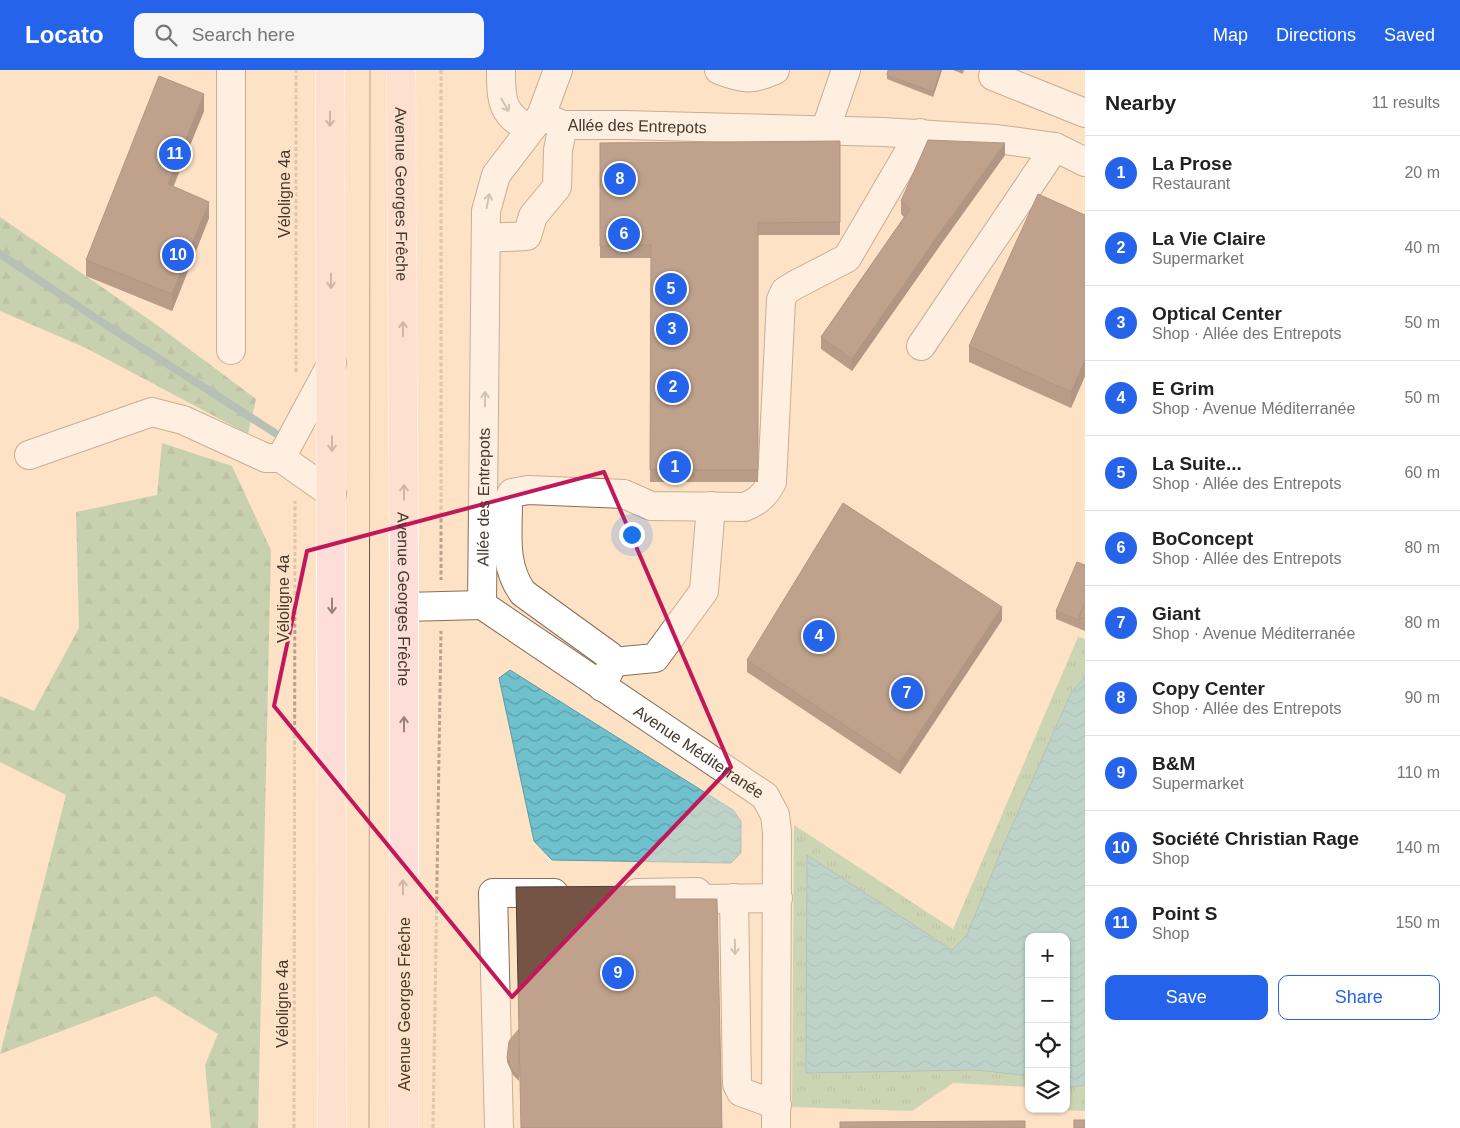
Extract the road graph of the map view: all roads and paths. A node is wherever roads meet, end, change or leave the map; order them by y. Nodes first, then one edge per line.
1 (231, 70) edge
2 (296, 70) edge
3 (330, 70) edge
4 (401, 70) edge
5 (501, 70) edge
6 (558, 70) edge
7 (718, 70) edge
8 (774, 70) edge
9 (846, 70) edge
10 (993, 76) dead end
11 (1085, 113) edge
12 (545, 123) junction
13 (825, 131) junction
14 (920, 134) junction
15 (1055, 147) junction
16 (1085, 162) edge
17 (486, 238) junction
18 (921, 346) dead end
19 (231, 350) dead end
20 (332, 363) junction
21 (296, 373) dead end
22 (29, 455) dead end
23 (288, 463) junction
24 (332, 494) junction
25 (711, 506) junction
26 (482, 605) junction
27 (404, 608) junction
28 (613, 662) junction
29 (602, 687) junction
30 (580, 893) edge
31 (609, 893) edge
32 (734, 898) junction
33 (778, 898) junction
34 (776, 1117) edge
35 (294, 1128) edge
36 (332, 1128) edge
37 (404, 1128) edge
38 (499, 1128) edge

1 - 19 street
2 - 21 path, Véloligne 4a
3 -> 20 main road
27 -> 4 main road, Avenue Georges Frêche
5 -> 12 street
6 - 12 street
7 - 8 street
9 - 13 street
10 - 11 street
12 - 13 street, Allée des Entrepots
17 -> 12 street, Allée des Entrepots
12 - 17 street
13 - 14 street, Allée des Entrepots
14 - 15 street, Allée des Entrepots
14 - 25 street
15 - 16 street, Allée des Entrepots
15 - 18 street
26 -> 17 street, Allée des Entrepots
20 - 23 street
20 -> 24 main road
22 - 23 street
23 - 24 street
23 - 35 path, Véloligne 4a
24 -> 36 main road
25 - 28 street
25 - 28 street
26 - 27 street
26 - 29 street, Avenue Méditerranée
37 -> 27 main road, Avenue Georges Frêche
28 - 29 street
29 - 33 street, Avenue Méditerranée
30 - 38 street
31 - 32 street
32 - 33 street
32 -> 34 street
33 - 34 street, Avenue Méditerranée

